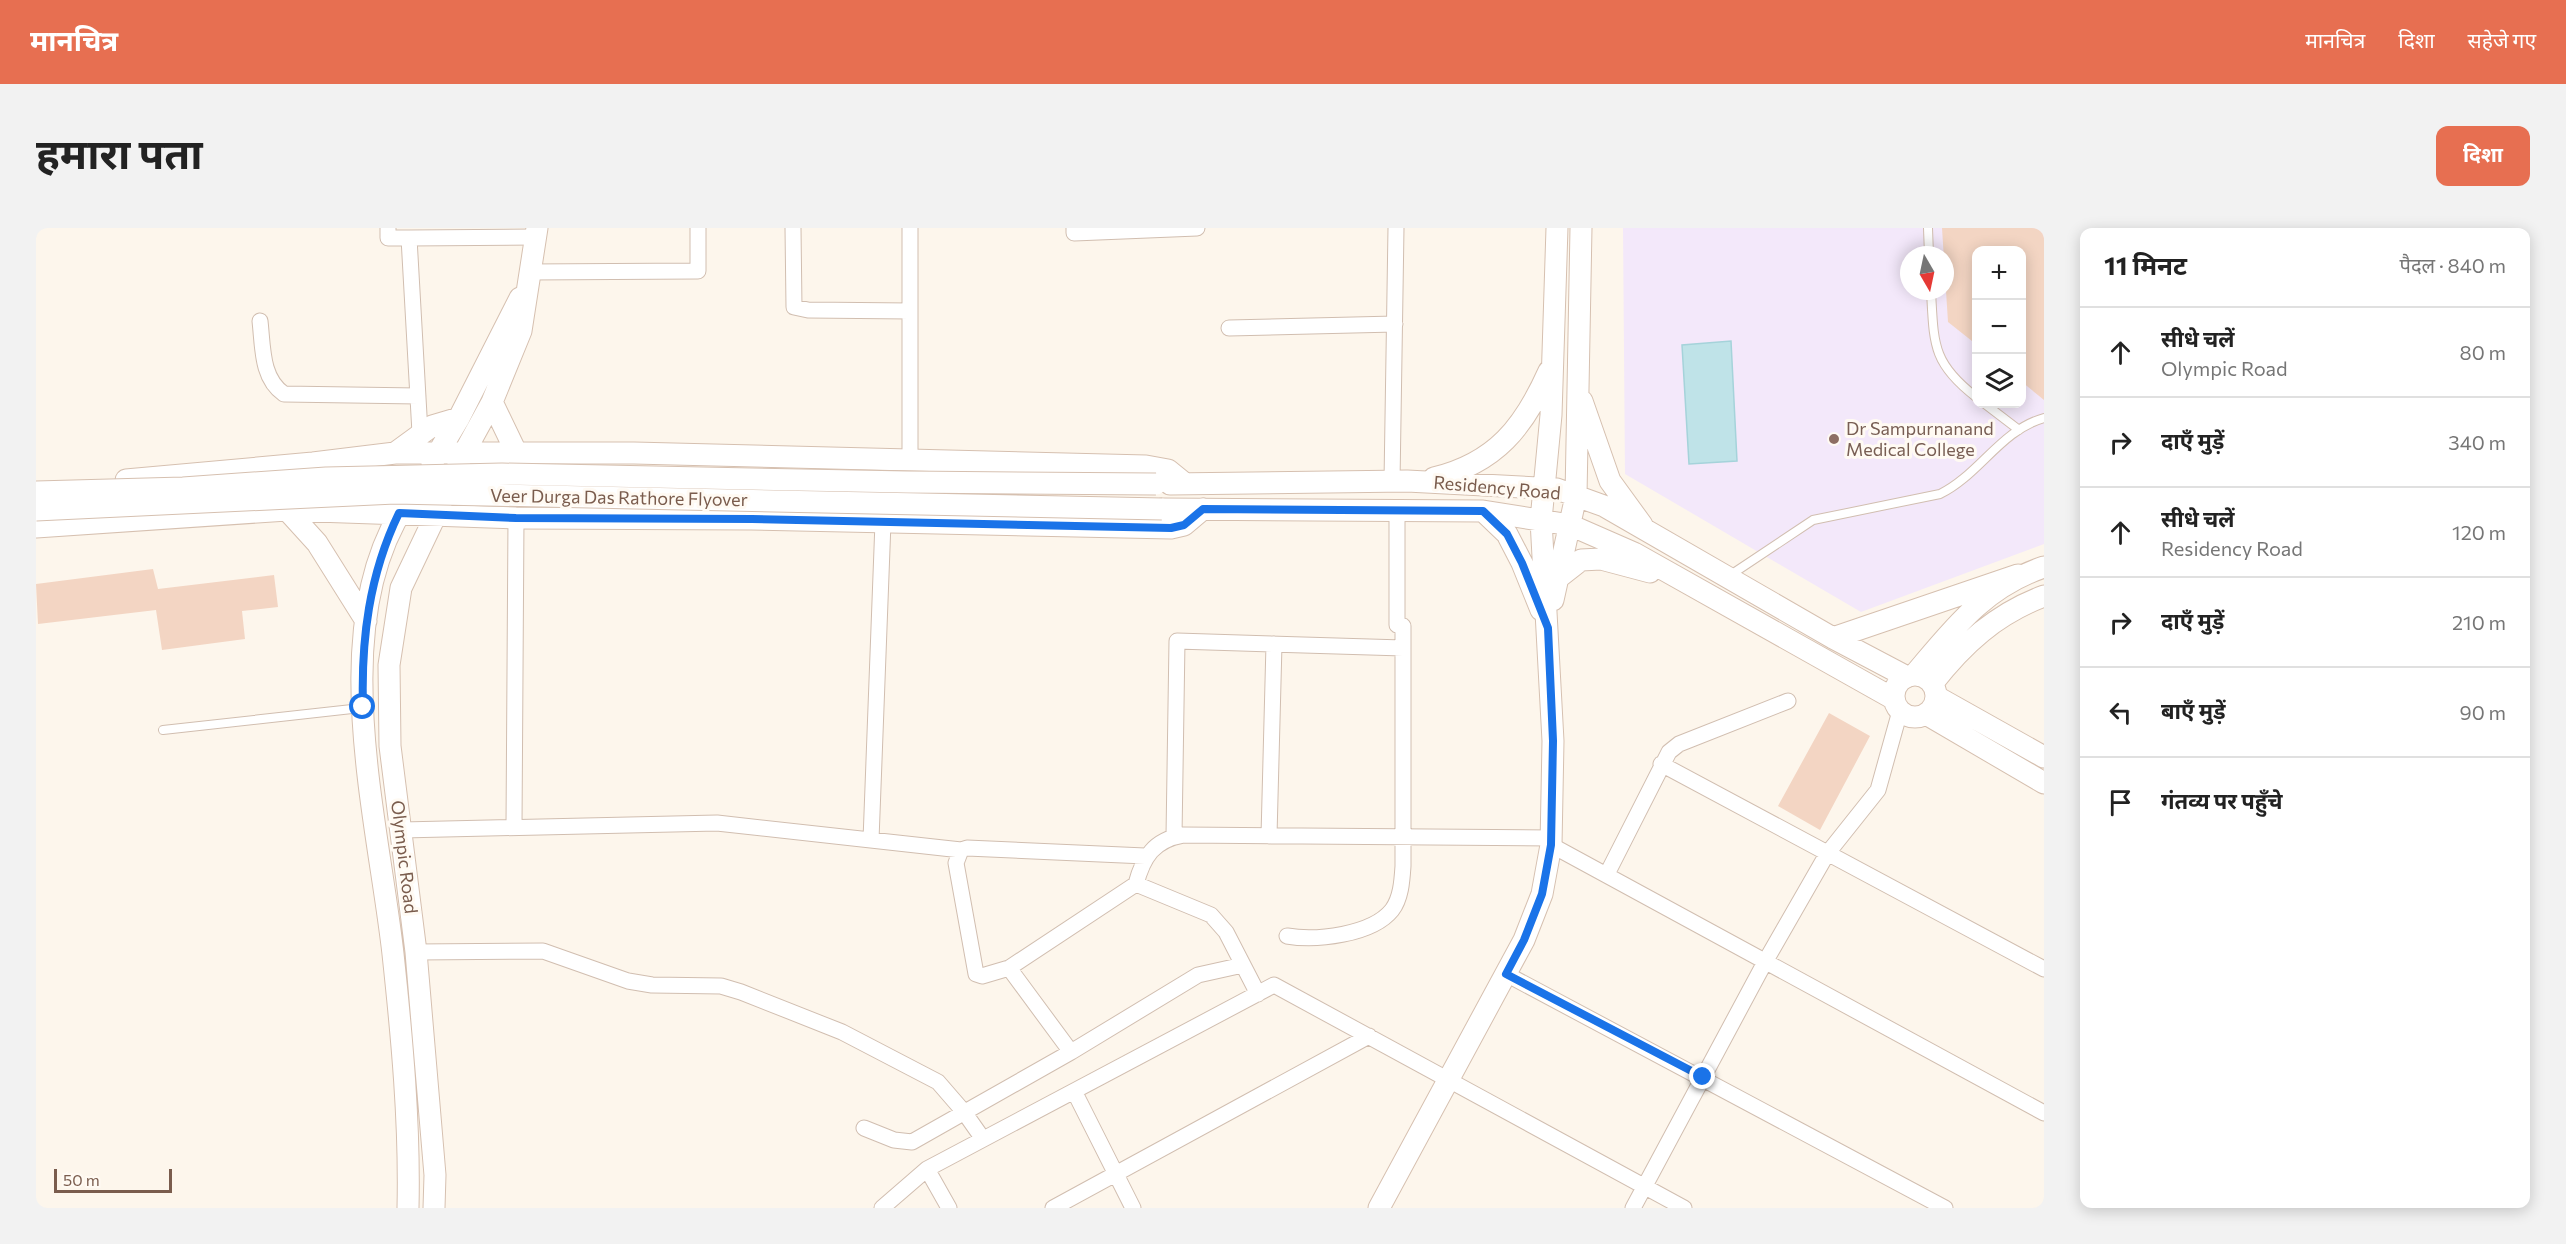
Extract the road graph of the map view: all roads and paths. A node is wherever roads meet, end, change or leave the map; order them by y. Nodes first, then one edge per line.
1 (388, 228) edge
2 (698, 228) edge
3 (793, 228) edge
4 (910, 228) edge
5 (1074, 228) edge
6 (1197, 228) edge
7 (1396, 228) edge
8 (1557, 228) edge
9 (1581, 228) edge
10 (1928, 228) edge
11 (1163, 229) edge
12 (467, 233) edge
13 (536, 233) edge
14 (410, 238) junction
15 (1929, 246) edge
16 (528, 279) junction
17 (1932, 300) edge
18 (910, 311) junction
19 (260, 321) dead end
20 (1395, 324) junction
21 (1229, 328) dead end
22 (1552, 363) junction
23 (1577, 383) junction
24 (1972, 393) edge
25 (418, 396) junction
26 (492, 402) junction
27 (1990, 408) edge
28 (459, 418) junction
29 (2044, 418) edge
30 (2019, 430) junction
31 (420, 433) junction
32 (395, 453) junction
33 (438, 454) junction
34 (462, 454) junction
35 (517, 454) junction
36 (910, 460) junction
37 (292, 465) junction
38 (1399, 482) junction
39 (36, 483) edge
40 (1184, 483) junction
41 (1543, 488) junction
42 (36, 492) edge
43 (1576, 496) junction
44 (1203, 509) junction
45 (1397, 509) junction
46 (36, 510) edge
47 (287, 510) junction
48 (1483, 511) junction
49 (399, 513) junction
50 (436, 515) junction
51 (516, 518) junction
52 (1541, 520) junction
53 (883, 522) junction
54 (1570, 525) junction
55 (36, 528) edge
56 (1647, 532) junction
57 (2044, 567) edge
58 (2018, 575) junction
59 (1729, 576) junction
60 (1558, 578) junction
61 (1682, 581) junction
62 (2044, 596) edge
63 (366, 621) junction
64 (1548, 628) junction
65 (1833, 638) junction
66 (1274, 644) junction
67 (1403, 648) junction
68 (1923, 689) junction
69 (1788, 701) dead end
70 (1897, 705) junction
71 (363, 707) junction
72 (163, 730) dead end
73 (2044, 757) edge
74 (1661, 764) junction
75 (2044, 783) edge
76 (514, 826) junction
77 (402, 830) junction
78 (1269, 836) junction
79 (1174, 837) junction
80 (1403, 837) junction
81 (871, 840) junction
82 (1551, 842) junction
83 (961, 850) junction
84 (1827, 854) junction
85 (1145, 856) junction
86 (1607, 874) junction
87 (1137, 884) junction
88 (1287, 936) dead end
89 (416, 952) junction
90 (1765, 962) junction
91 (1243, 965) junction
92 (1009, 968) junction
93 (2044, 969) edge
94 (1506, 974) junction
95 (1258, 994) junction
96 (1369, 1036) junction
97 (1071, 1052) junction
98 (1703, 1077) junction
99 (1449, 1079) junction
100 (1074, 1091) junction
101 (964, 1112) junction
102 (2044, 1113) edge
103 (864, 1128) dead end
104 (983, 1139) junction
105 (927, 1169) junction
106 (1116, 1174) junction
107 (1645, 1186) junction
108 (1386, 1205) edge
109 (408, 1208) edge
110 (434, 1208) edge
111 (882, 1208) edge
112 (949, 1208) edge
113 (1053, 1208) edge
114 (1133, 1208) edge
115 (1634, 1208) edge
116 (1684, 1208) edge
117 (1945, 1208) edge

1 - 14 street
2 - 16 street
3 - 18 street
4 - 18 street
5 - 11 street
6 - 11 street
7 - 20 street
8 - 22 street
9 - 23 street
10 - 15 lane
12 - 13 street
12 - 14 street
13 - 16 street, Olympic Road
14 - 25 street
16 - 26 street, Olympic Road
16 - 28 street, Olympic Road
17 - 24 lane
18 - 36 street
19 - 25 street
20 - 21 street
20 - 38 street
22 - 38 street
22 - 41 street
23 - 43 street
23 - 56 street
25 - 31 street
26 - 34 street, Olympic Road
26 - 35 street
27 - 30 lane
28 - 31 street
28 - 33 street, Olympic Road
29 - 30 lane
30 - 59 lane
31 - 32 street
32 - 33 street
32 - 37 street
33 - 34 street
33 - 49 street, Olympic Road
34 - 35 street
34 - 50 street, Olympic Road
35 - 36 street
36 - 40 street
37 - 39 street
37 - 47 street
38 - 40 street, Residency Road
38 - 41 street, Residency Road
40 - 42 street, Veer Durga Das Rathore Flyover, bridge
41 - 43 street, Residency Road
41 - 52 street
43 - 54 street
43 - 56 street, Residency Road
44 - 45 street, Residency Road
44 - 46 street, Veer Durga Das Rathore Flyover, bridge
44 - 53 street
45 - 48 street, Residency Road
45 - 67 street
47 - 49 street
47 - 55 street
47 - 63 street
48 - 52 street, Residency Road
48 - 64 street
49 - 50 street
49 - 63 street, Olympic Road
50 - 51 street
50 - 77 street, Olympic Road
51 - 53 street
51 - 76 street
52 - 54 street, Residency Road
52 - 64 street
53 - 81 street
54 - 60 street
54 - 61 street, Residency Road
56 - 59 street, Residency Road
57 - 58 street
58 - 65 street
58 - 68 street
59 - 65 street, Residency Road
60 - 61 street
60 - 64 street
61 - 70 street, Residency Road
62 - 68 street
63 - 71 street, Olympic Road
64 - 82 street
65 - 68 street, Residency Road
66 - 67 street
66 - 78 street
66 - 79 street
67 - 80 street
68 - 70 street
68 - 70 street
68 - 73 street, Residency Road
68 - 75 street, Residency Road
69 - 74 street
70 - 84 street
71 - 72 lane
71 - 109 street, Olympic Road
74 - 84 street
74 - 86 street
76 - 77 street
76 - 81 street
77 - 89 street, Olympic Road
78 - 79 street
78 - 80 street
79 - 85 street
80 - 82 street
80 - 88 street
81 - 83 street
82 - 86 street
82 - 94 street
83 - 85 street
83 - 92 street
84 - 90 street
84 - 93 street
85 - 87 street
86 - 90 street
87 - 91 street
87 - 92 street
89 - 101 street
89 - 110 street, Olympic Road
90 - 98 street
90 - 102 street
91 - 95 street
91 - 97 street
92 - 97 street
94 - 98 street
94 - 99 street
95 - 96 street
95 - 100 street
96 - 99 street
96 - 106 street
97 - 101 street
98 - 107 street
98 - 117 street
99 - 107 street
99 - 108 street
100 - 104 street
100 - 106 street
101 - 103 street
101 - 104 street
104 - 105 street
105 - 111 street
105 - 112 street
106 - 113 street
106 - 114 street
107 - 115 street
107 - 116 street

